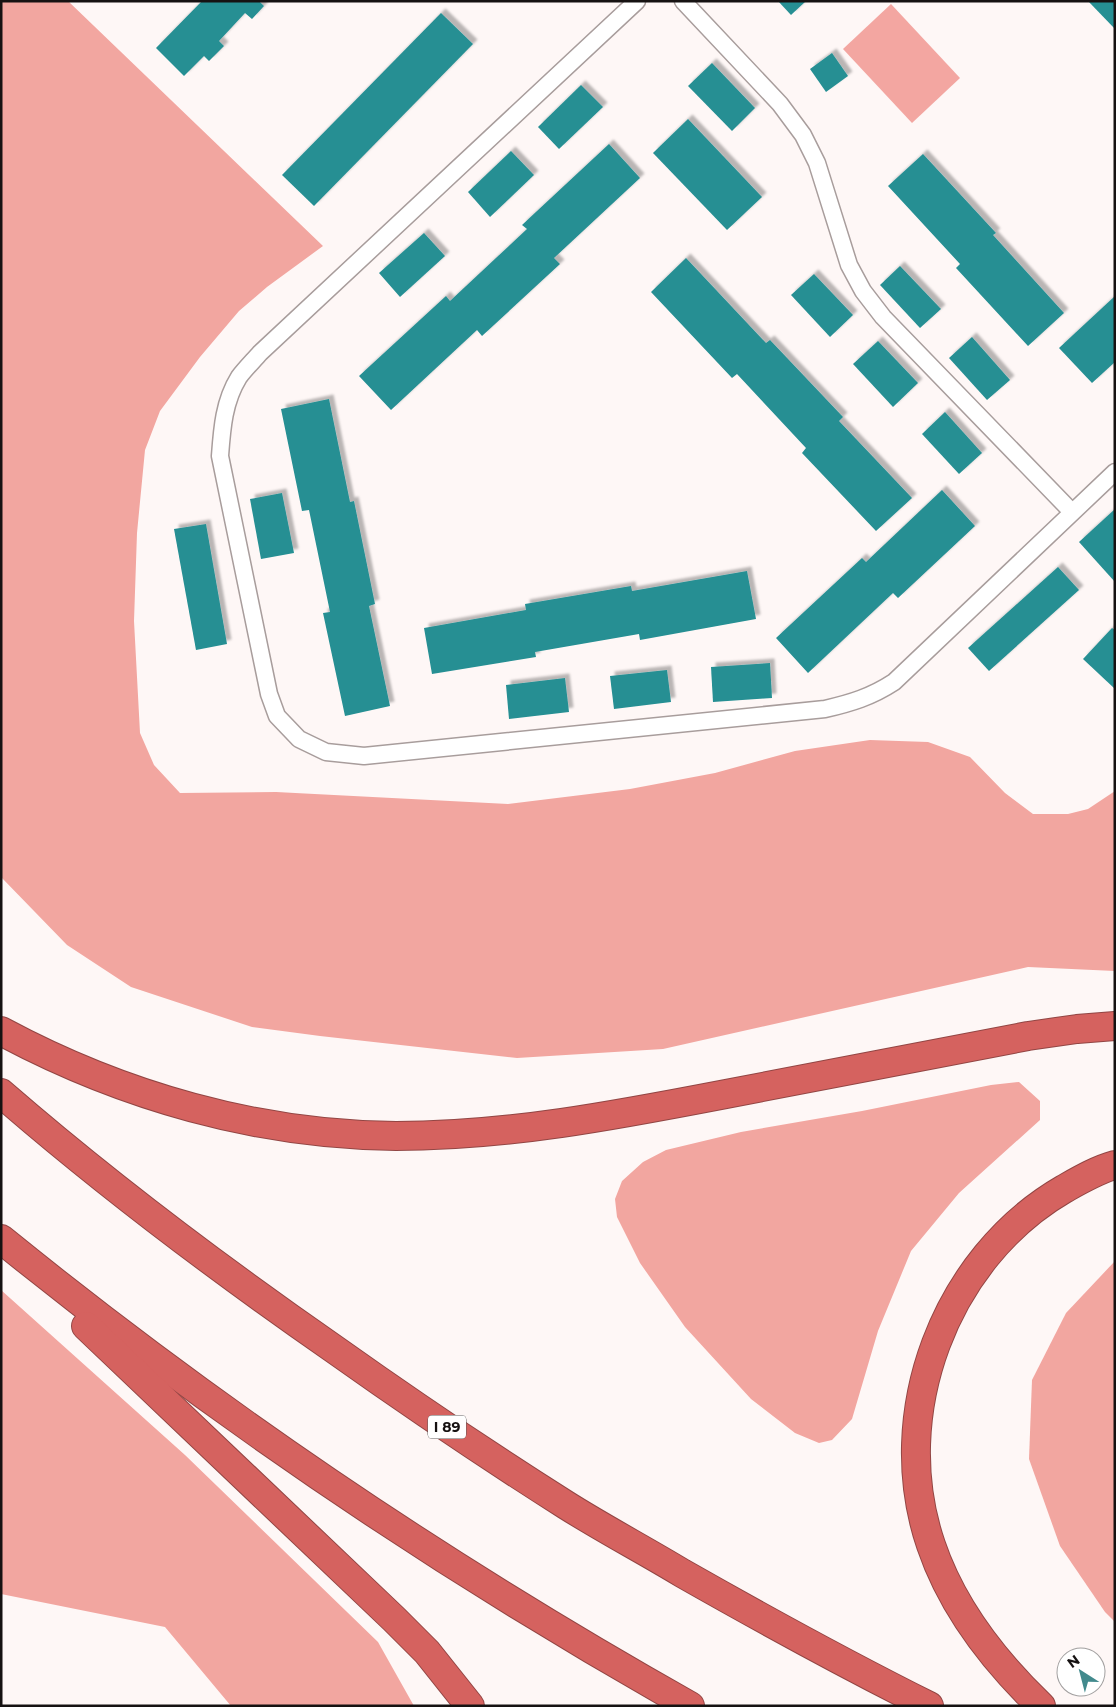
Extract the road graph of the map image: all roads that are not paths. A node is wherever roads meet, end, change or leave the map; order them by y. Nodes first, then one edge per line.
1 (637, 1) edge
2 (683, 1) edge
3 (1115, 472) edge
4 (1072, 512) junction
5 (1115, 1026) edge
6 (1, 1031) edge
7 (1, 1093) edge
8 (1115, 1164) edge
9 (1, 1239) edge
10 (1, 1246) edge
11 (470, 1706) edge
12 (690, 1706) edge
13 (928, 1706) edge
14 (1041, 1706) edge

1 - 4 lane
2 - 4 lane
3 - 4 lane
5 - 6 highway
7 - 13 highway, I 89
8 - 14 highway
9 - 12 highway
10 - 11 highway

